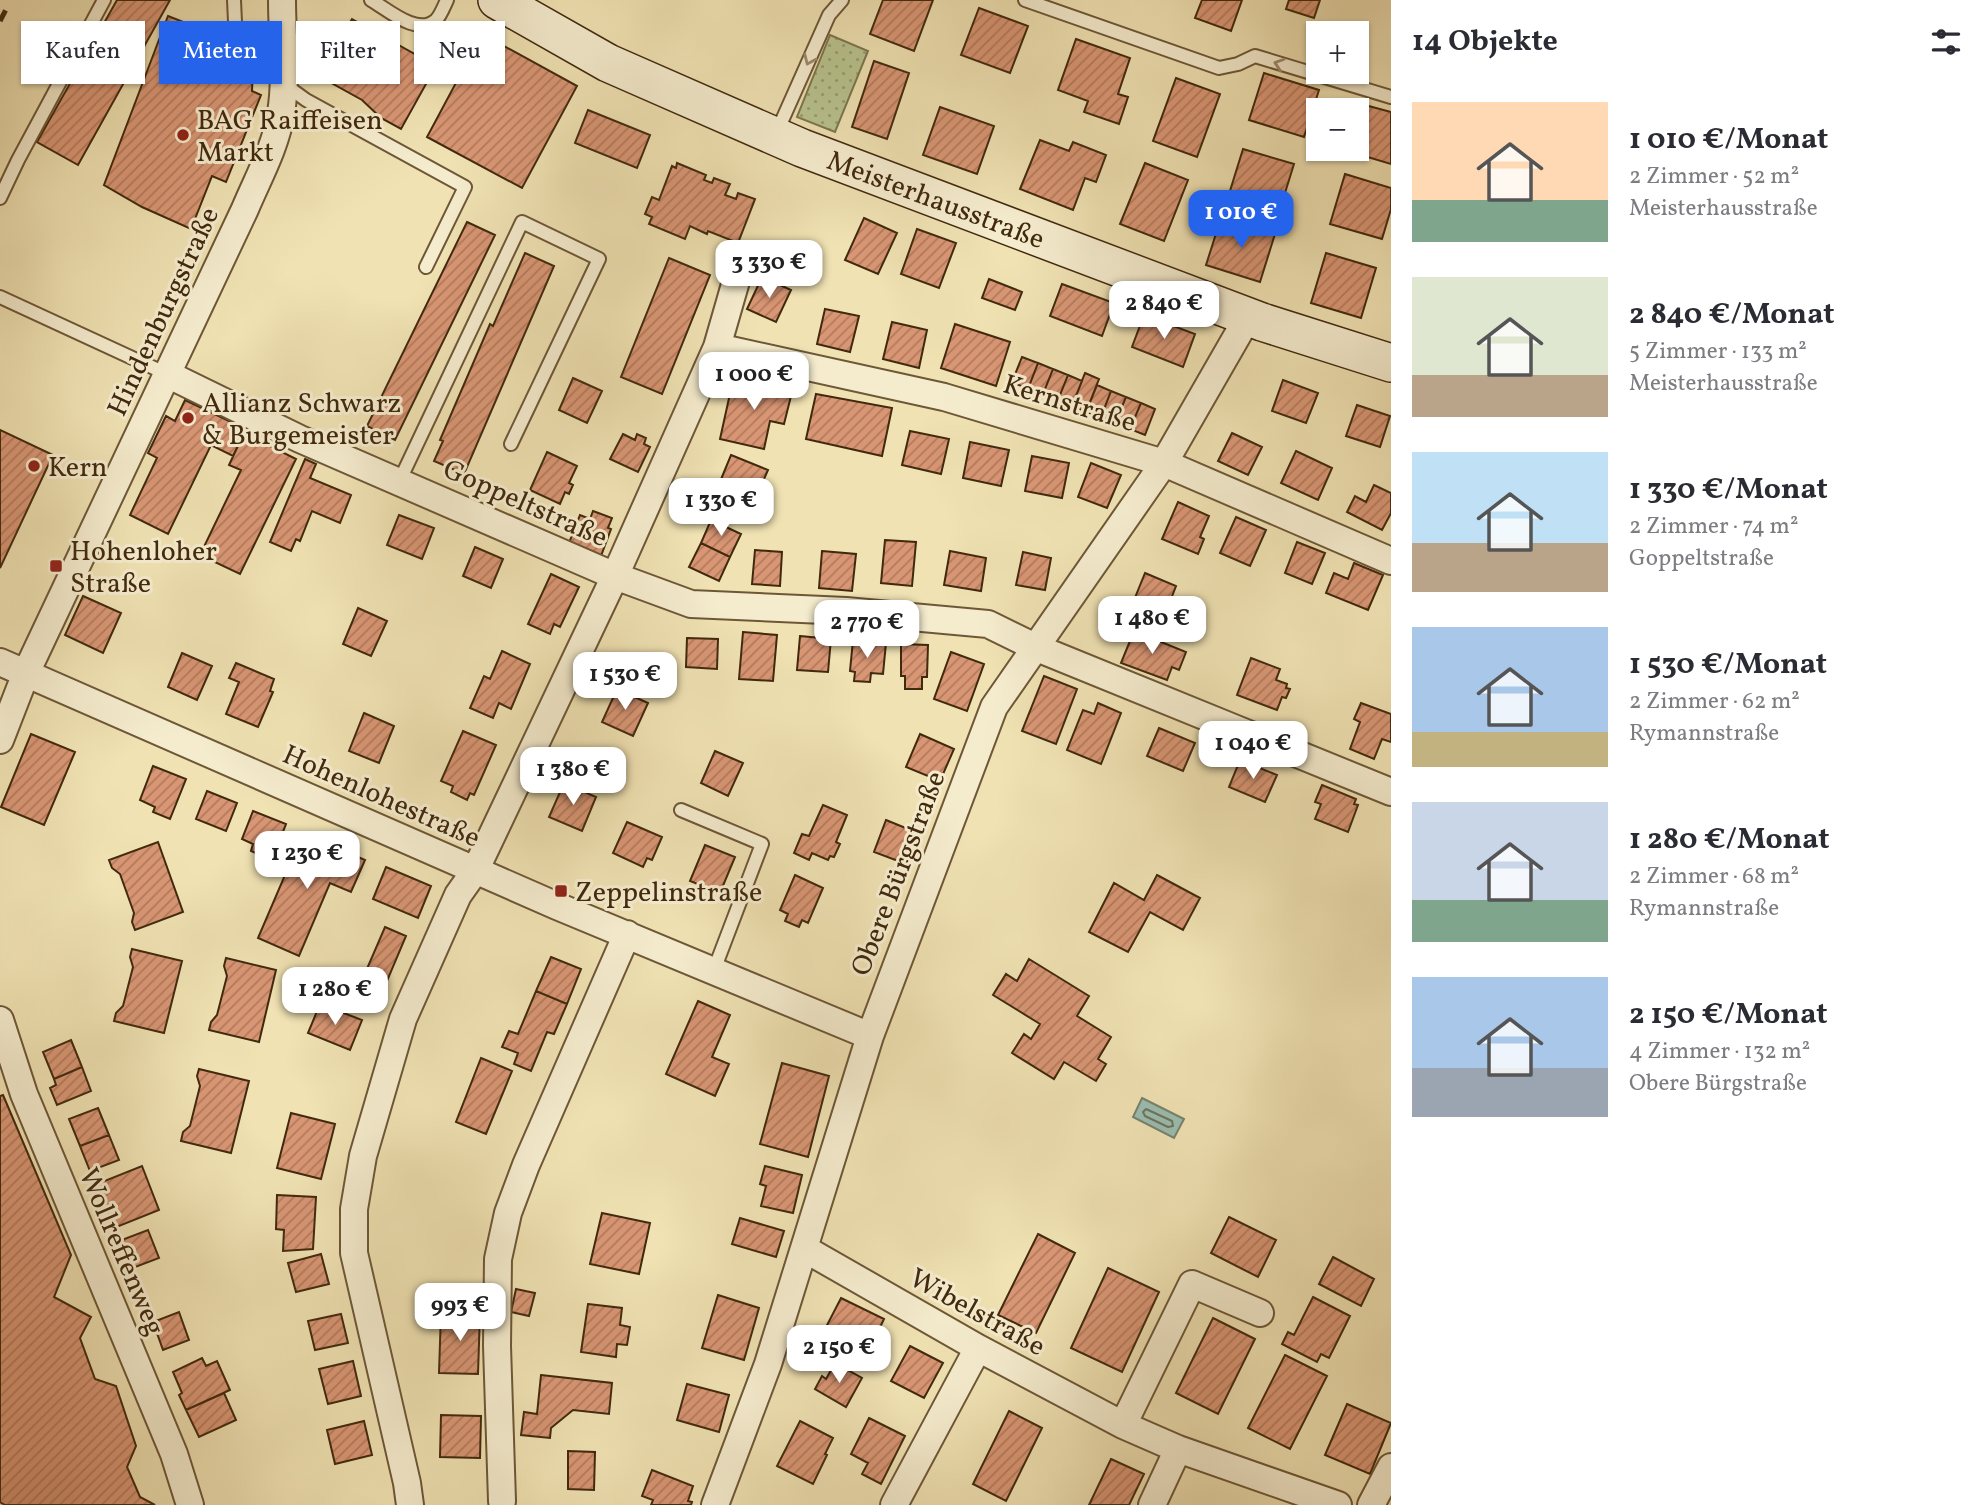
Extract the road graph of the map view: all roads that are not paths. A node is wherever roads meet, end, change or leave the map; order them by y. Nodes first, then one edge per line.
1 (104, 0) edge
2 (234, 0) edge
3 (282, 0) edge
4 (371, 0) edge
5 (447, 0) edge
6 (497, 0) edge
7 (842, 0) edge
8 (1025, 0) edge
9 (235, 21) edge
10 (282, 21) edge
11 (282, 46) edge
12 (284, 84) junction
13 (1391, 97) edge
14 (775, 136) junction
15 (0, 198) edge
16 (426, 267) dead end
17 (736, 281) dead end
18 (0, 297) edge
19 (1248, 317) junction
20 (717, 347) junction
21 (1391, 363) edge
22 (167, 374) junction
23 (511, 444) dead end
24 (1164, 463) junction
25 (398, 482) junction
26 (1391, 561) edge
27 (615, 576) junction
28 (1037, 648) junction
29 (0, 662) edge
30 (26, 673) junction
31 (0, 740) edge
32 (1391, 792) edge
33 (681, 810) dead end
34 (475, 871) junction
35 (627, 934) junction
36 (714, 970) junction
37 (0, 1020) edge
38 (870, 1036) junction
39 (805, 1250) junction
40 (1260, 1313) dead end
41 (978, 1348) junction
42 (1123, 1425) junction
43 (1178, 1449) junction
44 (1391, 1467) edge
45 (502, 1501) dead end
46 (190, 1505) edge
47 (410, 1505) edge
48 (715, 1505) edge
49 (894, 1505) edge
50 (1152, 1505) edge
51 (1338, 1505) edge
52 (1371, 1505) edge

1 - 15 lane
2 - 9 lane
3 - 10 street, Hindenburgstraße
4 - 5 lane
6 - 14 street, Meisterhausstraße
7 -> 14 lane
13 -> 8 lane
11 - 12 street, Hindenburgstraße
12 - 16 lane
12 - 22 street, Hindenburgstraße
14 - 19 street, Meisterhausstraße
17 - 20 street
18 - 22 lane
19 - 21 street, Meisterhausstraße
19 - 24 street, Obere Bürgstraße
20 - 24 street, Kernstraße
20 - 27 street
22 - 25 street, Goppeltstraße
22 - 30 street, Hindenburgstraße
23 - 25 lane
24 - 26 street, Kernstraße
24 - 28 street, Obere Bürgstraße
25 - 27 street, Goppeltstraße
27 - 28 street, Goppeltstraße
27 - 34 street
28 - 32 street, Goppeltstraße
28 - 38 street, Obere Bürgstraße
29 - 30 street, Hohenlohestraße
30 - 31 street
30 - 34 street, Hohenlohestraße
33 - 36 lane
34 - 35 street, Hohenlohestraße
34 - 47 street
35 - 36 street, Hohenlohestraße
35 - 45 street
36 - 38 street, Hohenlohestraße
37 - 46 street, Wollreffenweg
38 - 39 street, Obere Bürgstraße
39 - 41 street, Wibelstraße
39 - 48 street, Obere Bürgstraße
40 - 42 street
41 - 42 street, Wibelstraße
41 - 49 street
42 - 43 street, Wibelstraße
43 - 50 street
43 - 51 street, Wibelstraße
44 - 52 street

